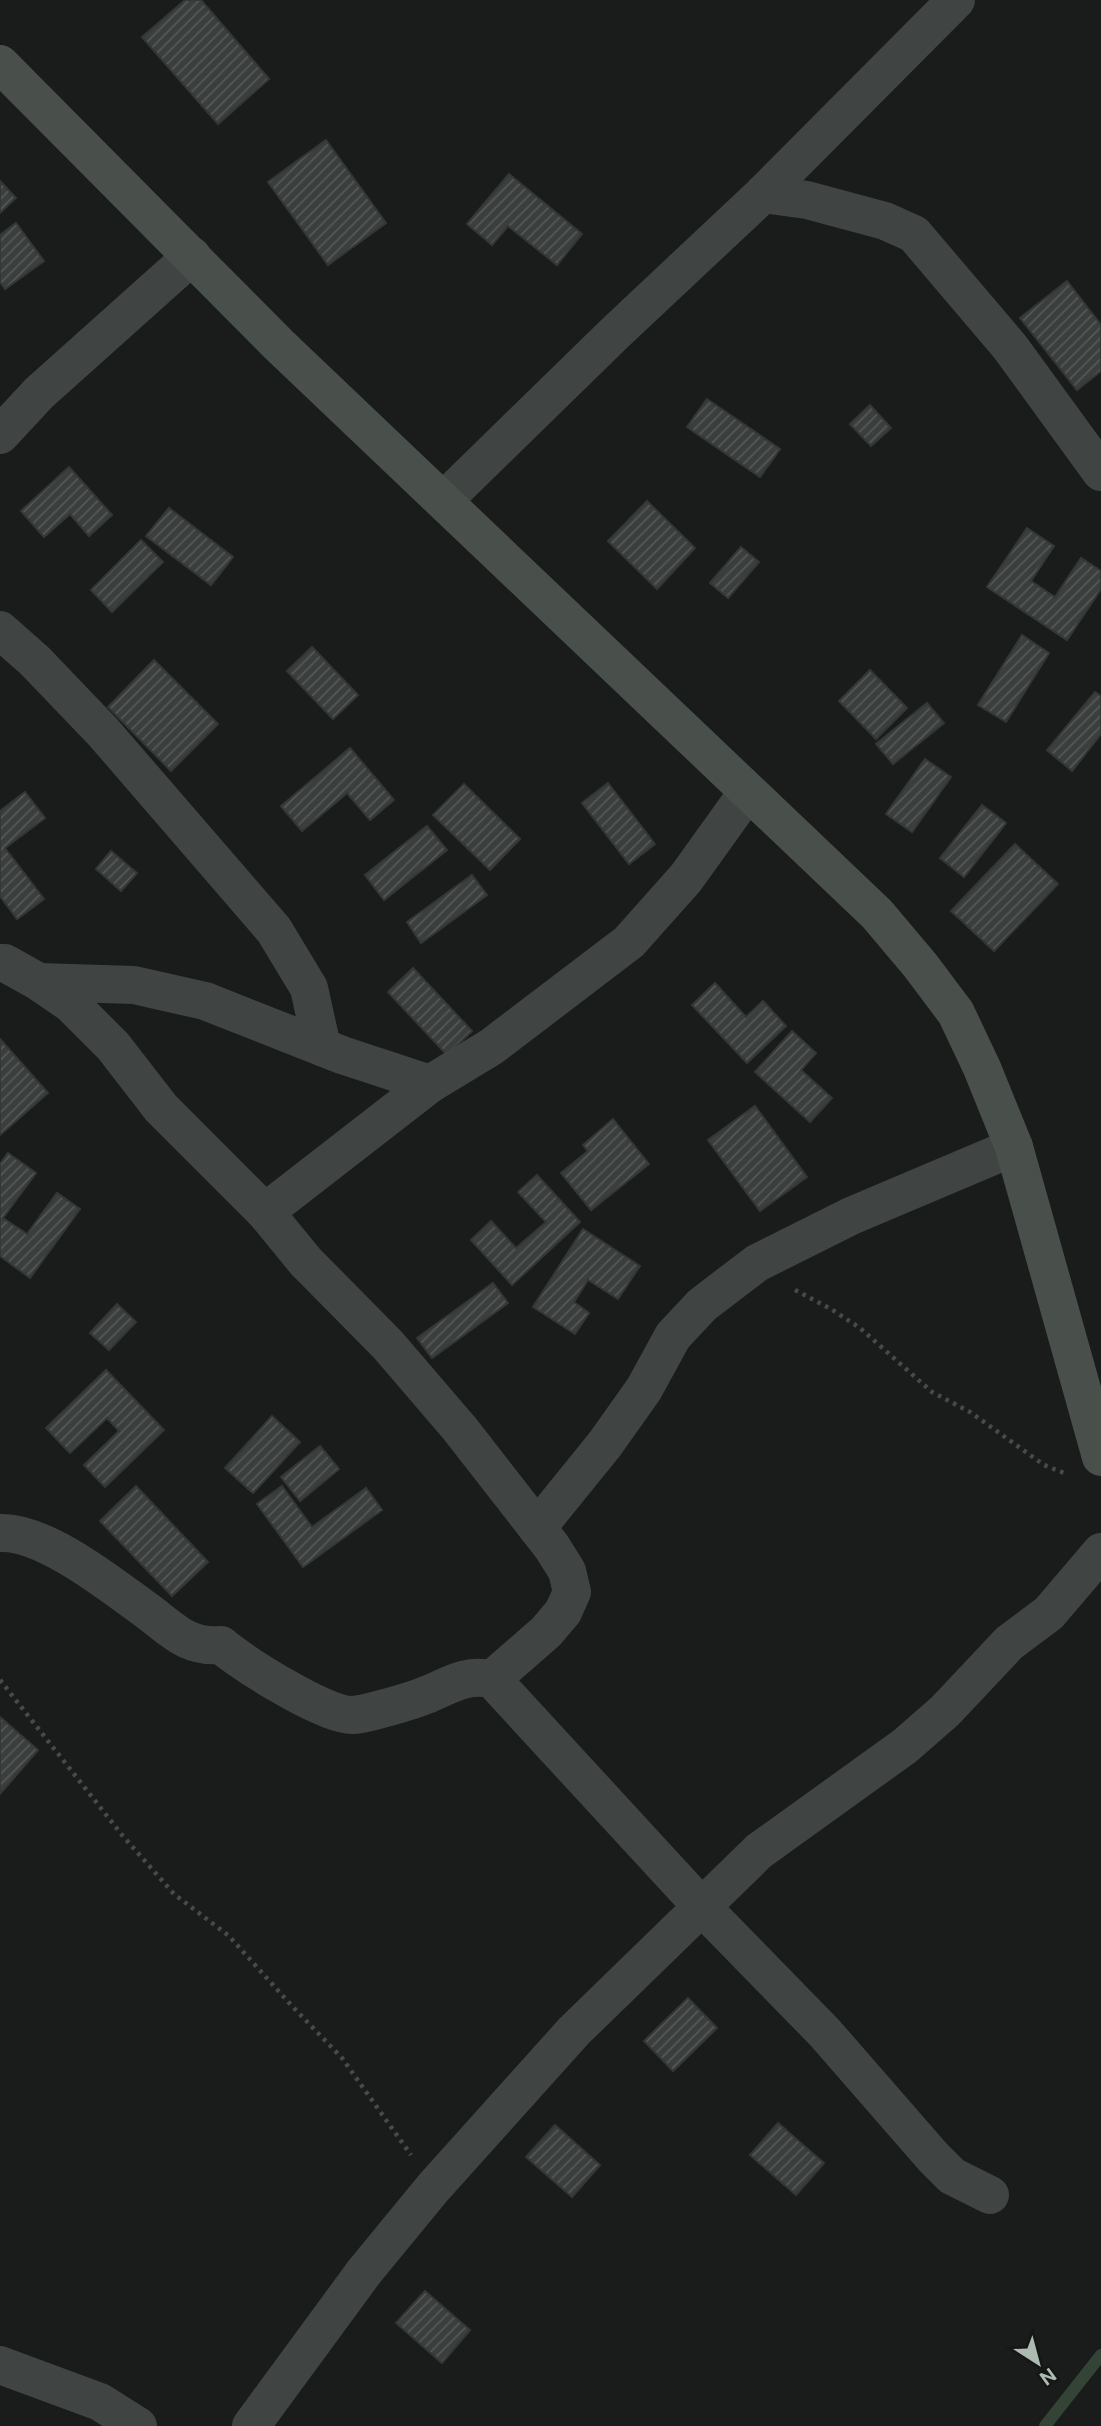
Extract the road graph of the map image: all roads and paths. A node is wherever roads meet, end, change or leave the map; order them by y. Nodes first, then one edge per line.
1 (956, 0) edge
2 (0, 64) edge
3 (763, 194) junction
4 (192, 257) junction
5 (0, 435) edge
6 (1101, 472) edge
7 (444, 500) junction
8 (0, 630) edge
9 (747, 793) junction
10 (0, 962) edge
11 (38, 982) junction
12 (322, 1047) junction
13 (430, 1084) junction
14 (1014, 1147) junction
15 (265, 1212) junction
16 (757, 1263) junction
17 (1101, 1457) edge
18 (1067, 1475) dead end
19 (537, 1528) junction
20 (0, 1533) edge
21 (1101, 1552) edge
22 (492, 1679) junction
23 (0, 1680) edge
24 (702, 1907) junction
25 (433, 2188) junction
26 (990, 2195) dead end
27 (0, 2365) edge
28 (138, 2426) edge
29 (251, 2426) edge

1 - 3 street
2 - 4 street
3 - 6 street
3 - 7 street
4 - 5 street
4 - 7 street
7 - 9 street
8 - 12 street
9 - 13 street
9 - 14 street
10 - 11 street
11 - 12 street
11 - 15 street
12 - 13 street
13 - 15 street
14 - 16 street
14 - 17 street
15 - 19 street
16 - 18 path
16 - 19 street
19 - 22 street
20 - 22 street
21 - 24 street
22 - 24 street
23 - 25 path
24 - 25 street
24 - 26 street
25 - 29 street
27 - 28 street

